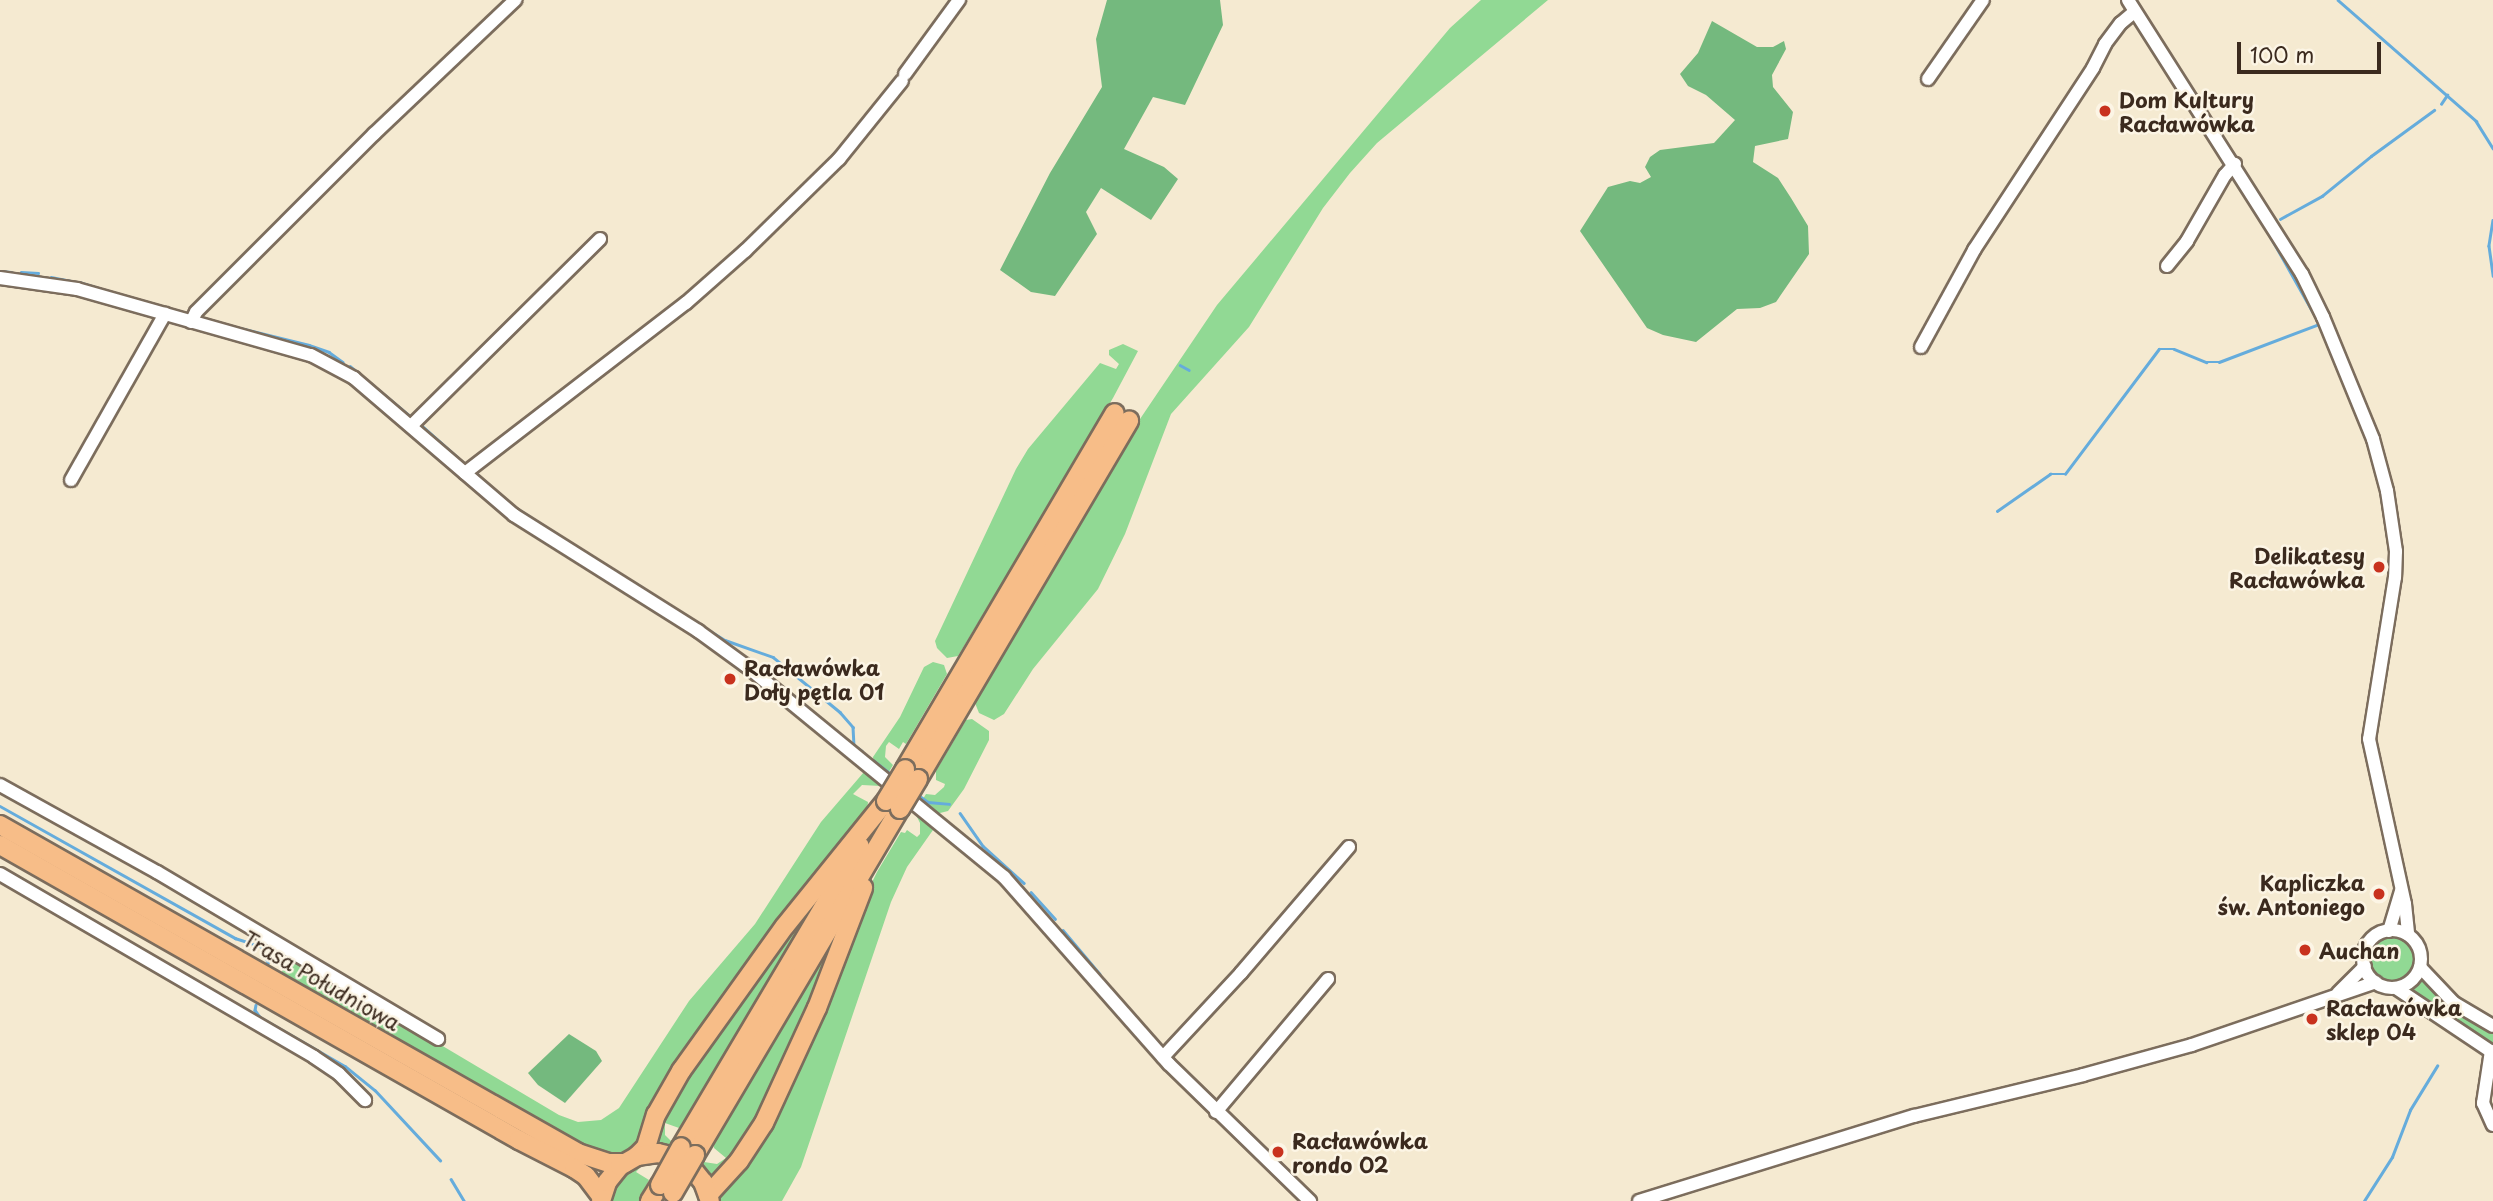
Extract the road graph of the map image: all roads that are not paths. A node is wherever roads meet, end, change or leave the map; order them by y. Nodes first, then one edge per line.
1 (515, 0) edge
2 (960, 0) edge
3 (1983, 0) edge
4 (2131, 6) edge
5 (1928, 79) dead end
6 (2235, 164) junction
7 (600, 239) dead end
8 (2167, 265) dead end
9 (0, 278) edge
10 (164, 314) junction
11 (191, 321) junction
12 (1921, 347) dead end
13 (1122, 417) dead end
14 (411, 426) junction
15 (466, 473) junction
16 (71, 480) dead end
17 (0, 785) edge
18 (893, 805) junction
19 (0, 825) edge
20 (880, 843) junction
21 (0, 845) edge
22 (1349, 847) dead end
23 (0, 874) edge
24 (2401, 891) junction
25 (2389, 930) junction
26 (2408, 935) junction
27 (2365, 966) junction
28 (2420, 967) junction
29 (1328, 979) dead end
30 (2376, 982) junction
31 (2396, 988) junction
32 (2337, 993) junction
33 (2493, 1026) edge
34 (438, 1039) dead end
35 (2492, 1052) edge
36 (1163, 1057) junction
37 (2489, 1084) edge
38 (365, 1100) dead end
39 (1216, 1112) junction
40 (2493, 1125) edge
41 (688, 1151) junction
42 (631, 1160) junction
43 (667, 1193) edge
44 (709, 1198) edge
45 (601, 1199) edge
46 (650, 1201) edge
47 (1310, 1201) edge
48 (1639, 1201) edge

1 - 11 street
2 - 15 street
3 - 5 street
4 - 6 street
4 - 12 street
6 - 8 street
6 - 24 street
7 - 14 street
9 - 10 street
10 - 11 street
10 - 16 street
11 - 14 street
13 - 18 highway, bridge
14 - 15 street
15 - 36 street
17 - 34 street
18 - 20 highway
18 - 41 highway
18 - 42 highway
19 - 42 highway, Trasa Południowa
20 - 41 highway
20 - 44 highway
21 - 45 highway, Trasa Południowa
22 - 36 street
23 - 38 street
24 - 25 street
24 - 26 street
25 - 26 street
25 - 27 street
26 - 28 street
27 - 30 street
27 - 32 street
28 - 31 street
28 - 33 street
29 - 39 street
30 - 31 street
30 - 32 street
31 - 35 street
32 - 48 street
35 - 37 street
36 - 39 street
37 - 40 street
39 - 47 street
41 - 43 highway, bridge
42 - 44 highway, Trasa Południowa
42 - 45 highway
43 - 46 highway

